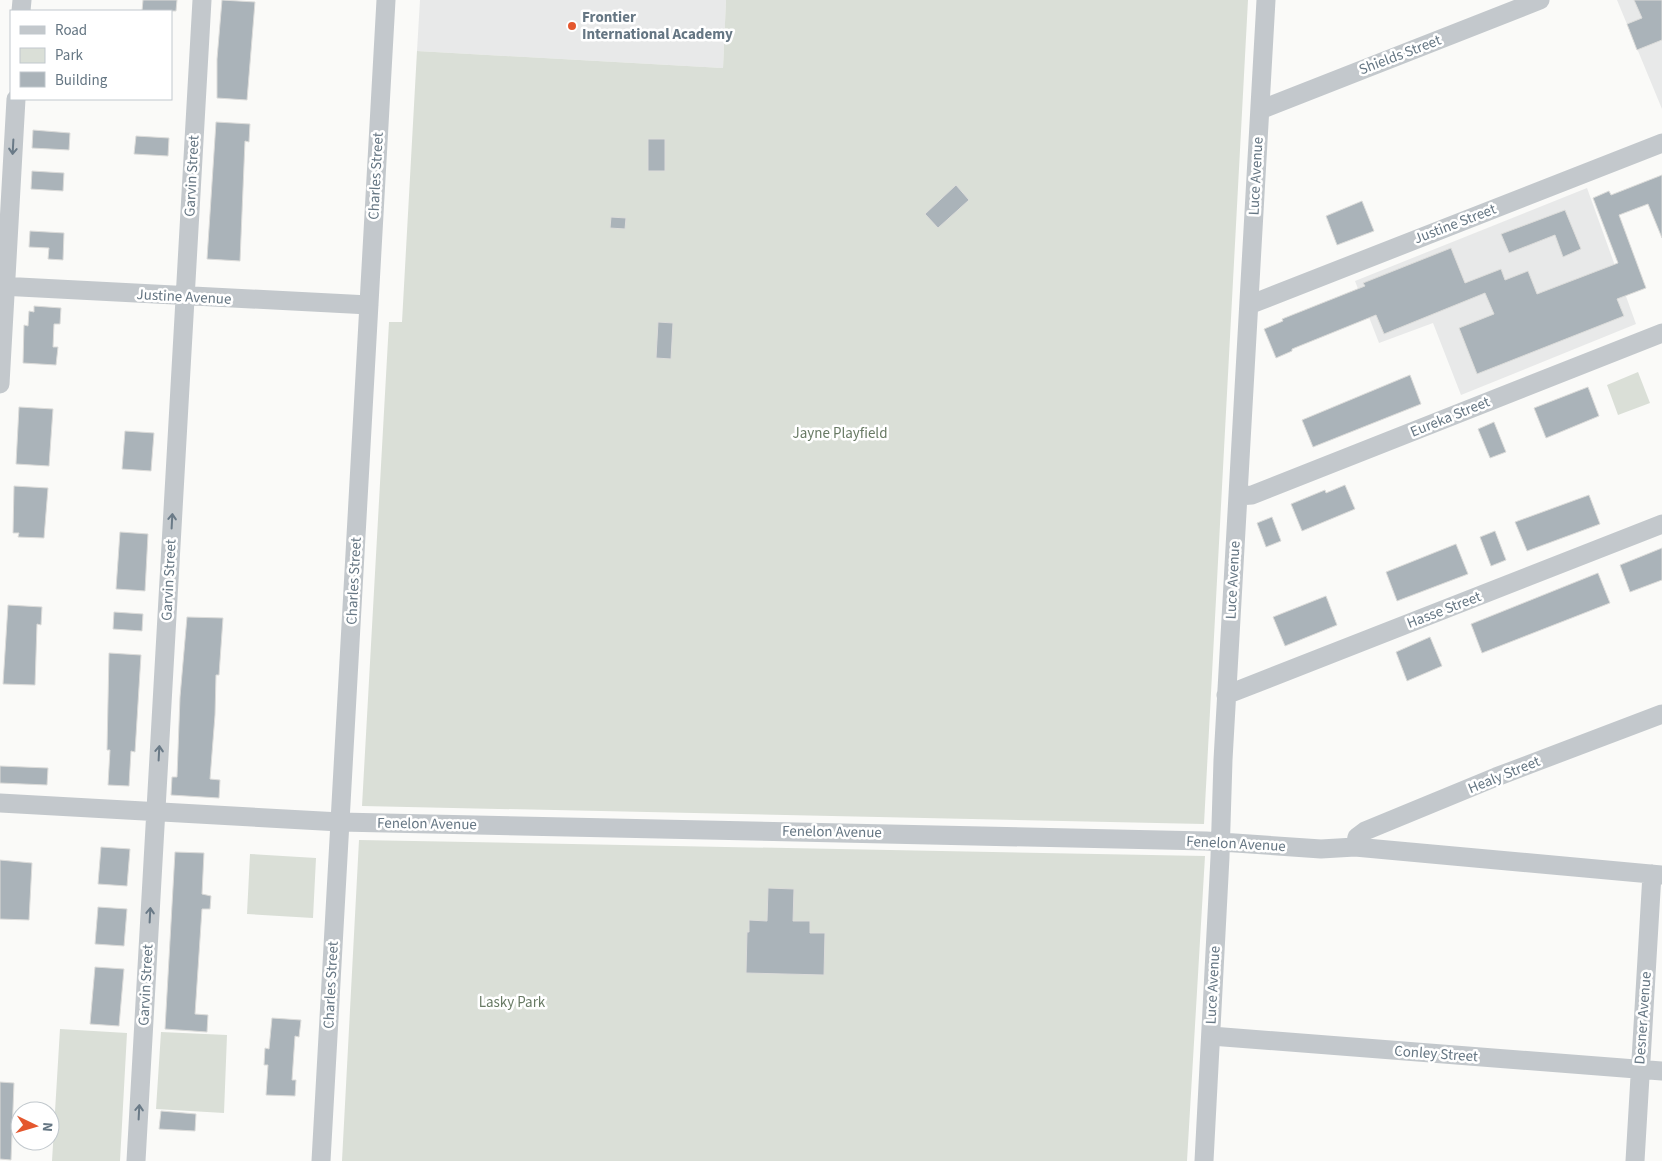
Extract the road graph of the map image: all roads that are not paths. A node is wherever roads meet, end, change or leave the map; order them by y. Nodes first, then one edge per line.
1 (202, 0) edge
2 (386, 0) edge
3 (1266, 0) edge
4 (1540, 0) edge
5 (16, 100) edge
6 (1260, 110) junction
7 (1662, 143) edge
8 (3, 287) edge
9 (185, 296) junction
10 (369, 306) junction
11 (1249, 306) junction
12 (1662, 333) edge
13 (0, 384) edge
14 (1238, 496) junction
15 (1662, 524) edge
16 (1226, 696) junction
17 (1662, 714) edge
18 (0, 803) edge
19 (156, 811) junction
20 (340, 822) junction
21 (1220, 842) junction
22 (1355, 847) junction
23 (1657, 875) edge
24 (1211, 1036) junction
25 (1640, 1070) junction
26 (1662, 1071) edge
27 (136, 1161) edge
28 (321, 1161) edge
29 (1204, 1161) edge
30 (1635, 1161) edge

1 - 9 street, Garvin Street
2 - 10 street, Charles Street
3 - 6 street, Luce Avenue
4 - 6 street, Shields Street
5 -> 8 street
6 - 11 street, Luce Avenue
7 - 11 street, Justine Street
8 - 9 street, Justine Avenue
8 - 13 street
9 - 10 street, Justine Avenue
19 -> 9 street, Garvin Street
10 - 20 street, Charles Street
11 - 14 street, Luce Avenue
12 - 14 street, Eureka Street
14 - 16 street, Luce Avenue
15 - 16 street, Hasse Street
16 - 21 street, Luce Avenue
17 - 22 street, Healy Street
18 - 19 street, Fenelon Avenue
19 - 20 street, Fenelon Avenue
27 -> 19 street, Garvin Street
20 - 21 street, Fenelon Avenue
20 - 28 street, Charles Street
21 - 22 street, Fenelon Avenue
21 - 24 street, Luce Avenue
22 - 23 street, Fenelon Avenue
23 - 25 street, Desner Avenue
24 - 25 street, Conley Street
24 - 29 street, Luce Avenue
25 - 26 street, Conley Street
25 - 30 street, Desner Avenue

